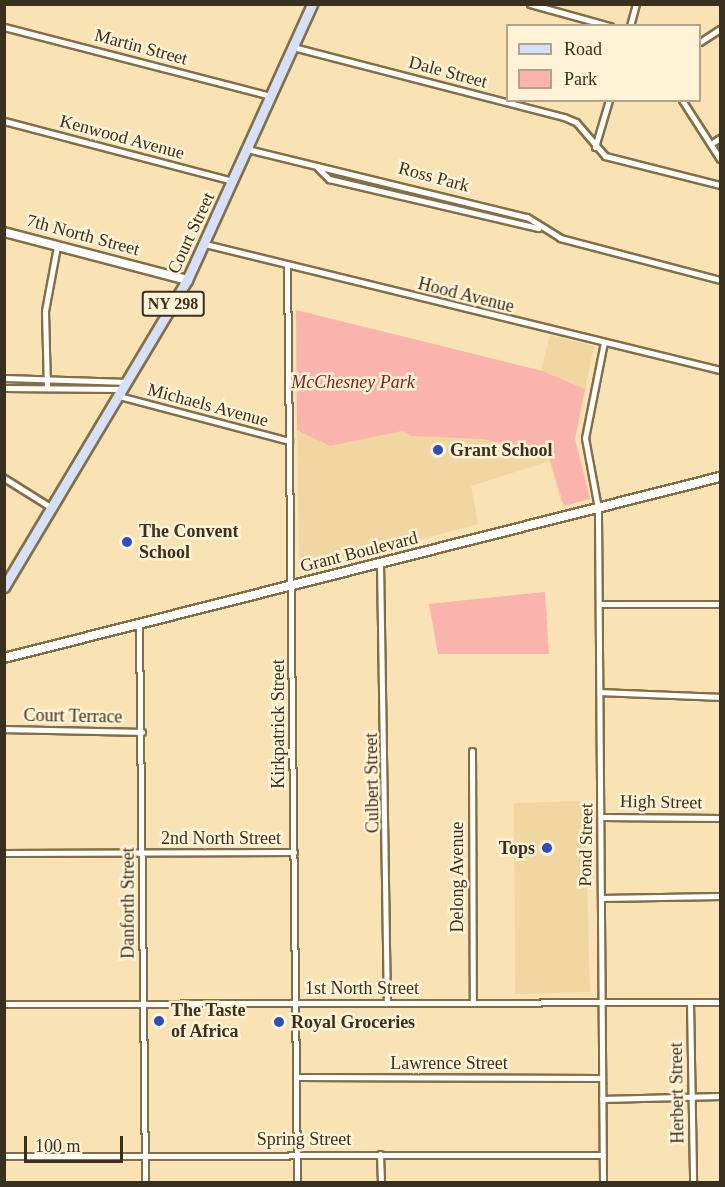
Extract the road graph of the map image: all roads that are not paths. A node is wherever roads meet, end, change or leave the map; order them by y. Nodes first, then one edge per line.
1 (312, 4) edge
2 (531, 4) edge
3 (636, 4) edge
4 (603, 24) edge
5 (631, 24) edge
6 (4, 27) edge
7 (720, 28) edge
8 (701, 41) edge
9 (293, 47) junction
10 (271, 96) junction
11 (608, 102) edge
12 (683, 102) edge
13 (4, 121) edge
14 (720, 138) edge
15 (711, 144) junction
16 (595, 147) junction
17 (247, 148) junction
18 (720, 159) edge
19 (318, 168) junction
20 (232, 182) junction
21 (720, 185) edge
22 (538, 228) junction
23 (4, 232) edge
24 (205, 244) junction
25 (57, 246) junction
26 (287, 266) junction
27 (188, 280) junction
28 (720, 280) edge
29 (604, 342) junction
30 (720, 370) edge
31 (4, 378) edge
32 (47, 378) junction
33 (4, 388) edge
34 (47, 388) junction
35 (123, 389) junction
36 (289, 441) junction
37 (720, 477) edge
38 (4, 478) edge
39 (52, 508) junction
40 (598, 508) junction
41 (380, 563) junction
42 (291, 586) junction
43 (4, 587) edge
44 (600, 604) junction
45 (720, 604) edge
46 (139, 624) junction
47 (4, 658) edge
48 (601, 692) junction
49 (720, 697) edge
50 (4, 729) edge
51 (142, 732) junction
52 (472, 751) dead end
53 (602, 817) junction
54 (720, 818) edge
55 (294, 852) junction
56 (4, 853) edge
57 (143, 853) junction
58 (720, 896) edge
59 (601, 898) junction
60 (473, 1002) junction
61 (601, 1002) junction
62 (690, 1002) junction
63 (720, 1002) edge
64 (144, 1003) junction
65 (295, 1003) junction
66 (387, 1003) junction
67 (4, 1004) edge
68 (296, 1077) junction
69 (602, 1078) junction
70 (692, 1096) junction
71 (720, 1096) edge
72 (602, 1099) junction
73 (144, 1154) junction
74 (297, 1154) junction
75 (380, 1154) junction
76 (603, 1155) junction
77 (4, 1156) edge
78 (145, 1182) edge
79 (297, 1182) edge
80 (381, 1182) edge
81 (603, 1182) edge
82 (693, 1182) edge

1 - 9 main road, Court Street / NY 298
2 - 4 street
3 - 5 street
6 - 10 street, Martin Street
7 - 8 street
9 - 10 main road, Court Street / NY 298
9 - 16 street, Dale Street
10 - 17 main road, Court Street / NY 298
11 - 16 street
12 - 15 street
13 - 20 street, Kenwood Avenue
14 - 15 street
15 - 18 street
16 - 21 street, Dale Street
17 - 19 street, Ross Park
17 - 20 main road, Court Street / NY 298
19 - 22 street, Ross Park
19 - 22 street, Ross Park
20 - 24 main road, Court Street / NY 298
22 - 28 street, Ross Park
23 - 25 street, 7th North Street
24 - 26 street, Hood Avenue
24 - 27 main road, Court Street / NY 298
25 - 27 street, 7th North Street
25 - 32 street
26 - 29 street, Hood Avenue
26 - 36 street, Kirkpatrick Street
27 - 35 main road, Court Street / NY 298
29 - 30 street, Hood Avenue
29 - 40 street, Pond Street
31 - 32 street
32 - 34 street
32 - 35 street
33 - 34 street
34 - 35 street
35 - 36 street, Michaels Avenue
35 - 39 main road, Court Street / NY 298
36 - 42 street, Kirkpatrick Street
37 - 40 street, Grant Boulevard
38 - 39 street
39 - 43 main road, Court Street / NY 298
40 - 41 street, Grant Boulevard
40 - 44 street, Pond Street
41 - 42 street, Grant Boulevard
41 - 66 street, Culbert Street
42 - 46 street, Grant Boulevard
42 - 55 street, Kirkpatrick Street
44 - 45 street
44 - 48 street, Pond Street
46 - 47 street, Grant Boulevard
46 - 51 street, Danforth Street
48 - 49 street
48 - 53 street, Pond Street
50 - 51 street, Court Terrace
51 - 57 street, Danforth Street
52 - 60 street, Delong Avenue
53 - 54 street, High Street
53 - 59 street, Pond Street
55 - 57 street, 2nd North Street
55 - 65 street, Kirkpatrick Street
56 - 57 street, 2nd North Street
57 - 64 street, Danforth Street
58 - 59 street
59 - 61 street, Pond Street
60 - 61 street, 1st North Street
60 - 66 street, 1st North Street
61 - 62 street, 1st North Street
61 - 69 street, Pond Street
62 - 63 street, 1st North Street
62 - 70 street, Herbert Street
64 - 65 street, 1st North Street
64 - 67 street, 1st North Street
64 - 73 street, Danforth Street
65 - 66 street, 1st North Street
65 - 68 street, Kirkpatrick Street
68 - 69 street, Lawrence Street
68 - 74 street, Kirkpatrick Street
69 - 72 street, Pond Street
70 - 71 street
70 - 72 street
70 - 82 street, Herbert Street
72 - 76 street, Pond Street
73 - 74 street, Spring Street
73 - 77 street, Spring Street
73 - 78 street, Danforth Street
74 - 75 street, Spring Street
74 - 79 street, Kirkpatrick Street
75 - 76 street, Spring Street
75 - 80 street
76 - 81 street, Pond Street

